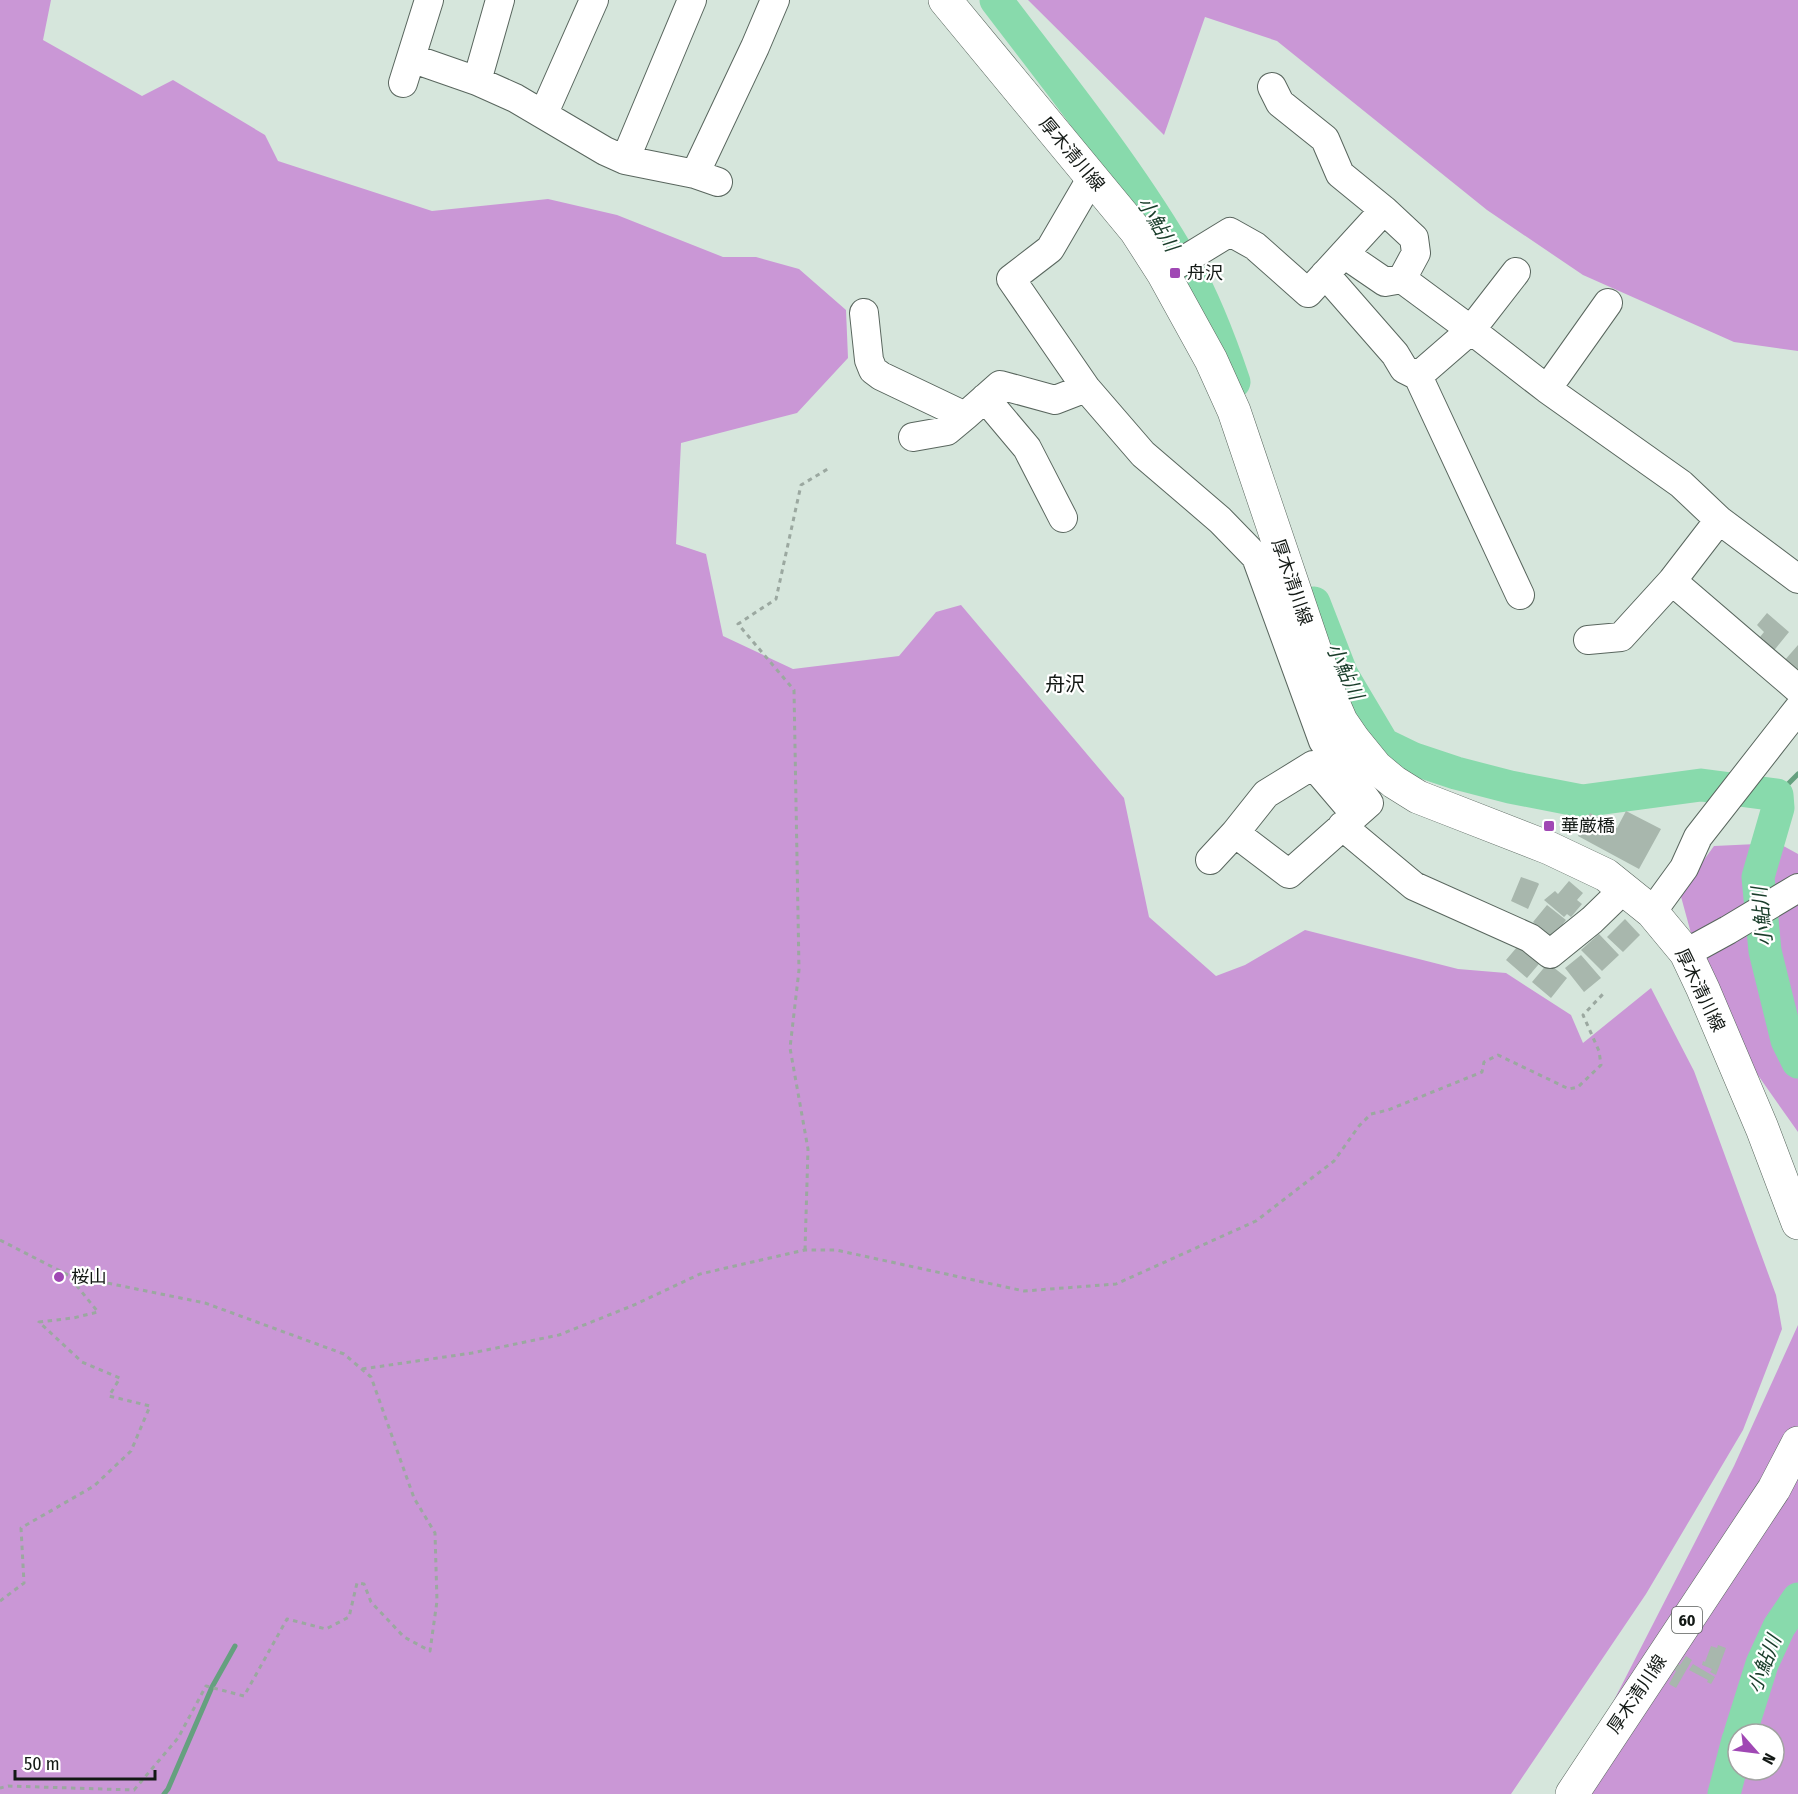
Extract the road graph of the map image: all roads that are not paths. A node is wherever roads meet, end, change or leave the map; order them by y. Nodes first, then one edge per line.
1 (429, 0) edge
2 (500, 0) edge
3 (594, 0) edge
4 (692, 0) edge
5 (775, 0) edge
6 (945, 0) edge
7 (477, 81) junction
8 (1272, 87) dead end
9 (544, 113) junction
10 (625, 160) junction
11 (1092, 177) junction
12 (1384, 210) junction
13 (1334, 264) junction
14 (1170, 269) junction
15 (1516, 272) dead end
16 (1402, 279) junction
17 (1608, 303) dead end
18 (864, 313) dead end
19 (1471, 330) junction
20 (1418, 376) junction
21 (1086, 388) junction
22 (1547, 389) junction
23 (975, 407) junction
24 (913, 437) dead end
25 (1063, 518) dead end
26 (1719, 520) junction
27 (1798, 579) edge
28 (1672, 580) junction
29 (1520, 595) dead end
30 (1588, 640) dead end
31 (1320, 700) junction
32 (1797, 704) edge
33 (1349, 821) junction
34 (1235, 833) junction
35 (1210, 860) dead end
36 (1798, 888) edge
37 (1624, 889) junction
38 (1652, 912) junction
39 (1686, 954) junction
40 (1798, 1223) edge
41 (1798, 1443) edge
42 (1572, 1794) edge

1 - 7 street
2 - 7 street
3 - 9 street
4 - 10 street
5 - 10 street
6 - 11 main road, 厚木清川線
7 - 9 street
8 - 12 street
9 - 10 street
11 - 14 main road, 厚木清川線
11 - 21 street
12 - 13 street
12 - 16 street
13 - 14 street
13 - 16 street
13 - 20 street
14 - 31 main road, 厚木清川線
15 - 19 street
16 - 19 street
17 - 22 street
18 - 23 street
19 - 20 street
19 - 22 street
20 - 29 street
21 - 23 street
21 - 31 street
22 - 26 street
23 - 24 street
23 - 25 street
26 - 27 street
26 - 28 street
28 - 30 street
28 - 32 street
31 - 33 street
31 - 37 main road, 厚木清川線
32 - 38 street
33 - 34 street
33 - 34 street
33 - 37 street
34 - 35 street
36 - 39 street
37 - 38 main road, 厚木清川線
38 - 39 main road, 厚木清川線
39 - 40 main road, 厚木清川線
41 - 42 main road, 厚木清川線 / 60

